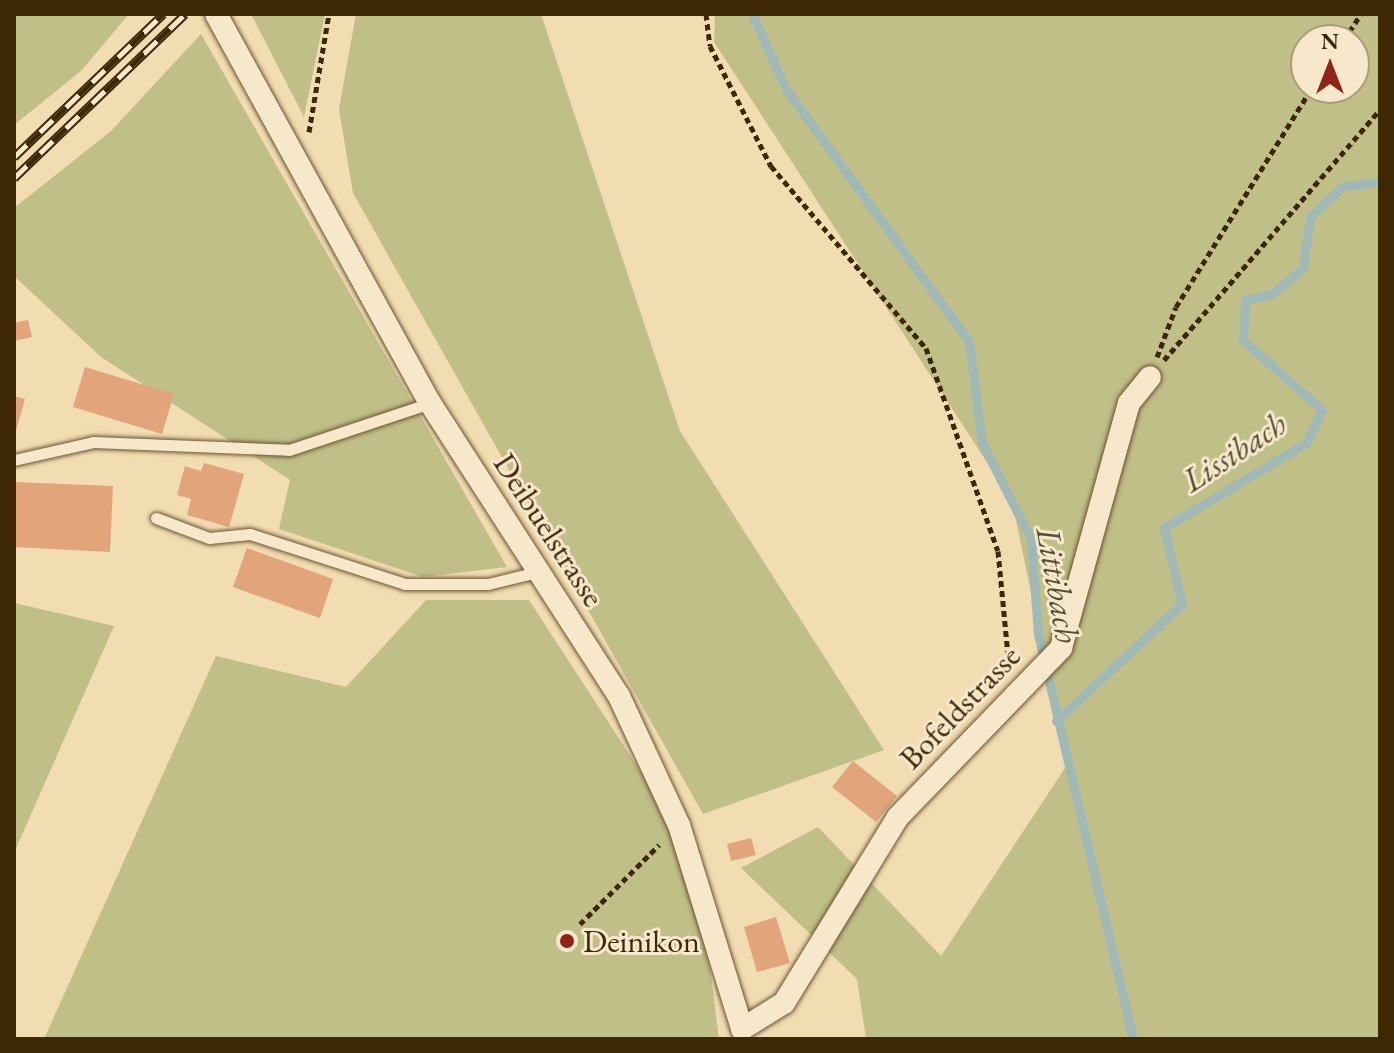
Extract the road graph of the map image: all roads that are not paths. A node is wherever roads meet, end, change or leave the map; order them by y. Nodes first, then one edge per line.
1 (216, 14) edge
2 (1150, 377) road end
3 (430, 403) junction
4 (14, 460) edge
5 (156, 518) dead end
6 (537, 572) junction
7 (740, 1034) edge

1 - 3 street, Deibuelstrasse
2 - 7 street, Bofeldstrasse
3 - 4 lane
3 - 6 street, Deibuelstrasse
5 - 6 lane
6 - 7 street, Deibuelstrasse

